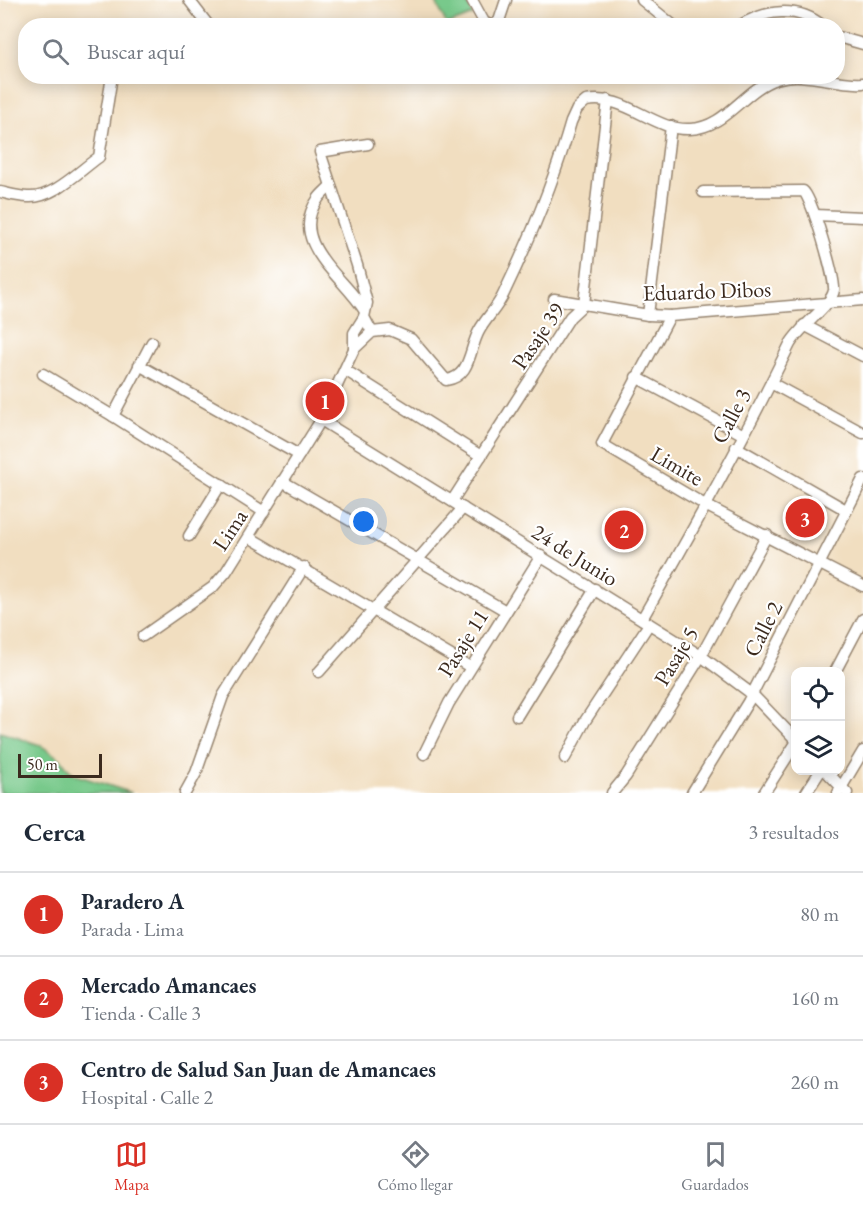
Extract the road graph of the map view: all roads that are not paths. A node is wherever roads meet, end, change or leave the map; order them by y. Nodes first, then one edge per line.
1 (189, 0) edge
2 (472, 0) edge
3 (506, 0) edge
4 (642, 0) edge
5 (203, 18) edge
6 (482, 18) edge
7 (500, 18) edge
8 (664, 18) edge
9 (754, 18) edge
10 (808, 18) edge
11 (845, 39) edge
12 (863, 44) edge
13 (845, 81) edge
14 (863, 83) edge
15 (111, 84) edge
16 (766, 84) edge
17 (608, 100) junction
18 (671, 126) junction
19 (368, 144) dead end
20 (331, 185) junction
21 (0, 192) edge
22 (703, 192) dead end
23 (815, 214) junction
24 (863, 217) edge
25 (554, 299) dead end
26 (863, 300) edge
27 (830, 303) junction
28 (584, 304) junction
29 (364, 313) junction
30 (648, 315) junction
31 (670, 316) junction
32 (804, 325) junction
33 (372, 332) junction
34 (152, 342) dead end
35 (354, 349) junction
36 (863, 356) edge
37 (139, 365) junction
38 (345, 370) junction
39 (43, 374) dead end
40 (636, 377) junction
41 (771, 383) junction
42 (113, 416) junction
43 (321, 420) junction
44 (863, 433) edge
45 (742, 435) junction
46 (736, 447) junction
47 (299, 455) junction
48 (481, 456) junction
49 (863, 479) edge
50 (282, 481) junction
51 (221, 484) junction
52 (452, 501) junction
53 (707, 506) junction
54 (463, 508) junction
55 (846, 510) junction
56 (264, 512) junction
57 (767, 535) junction
58 (189, 536) dead end
59 (249, 537) junction
60 (541, 556) junction
61 (418, 559) junction
62 (819, 562) junction
63 (304, 567) junction
64 (863, 586) edge
65 (595, 589) junction
66 (375, 608) junction
67 (506, 611) junction
68 (863, 619) edge
69 (646, 622) junction
70 (143, 636) dead end
71 (700, 656) junction
72 (470, 667) junction
73 (837, 667) edge
74 (319, 672) dead end
75 (752, 694) junction
76 (517, 716) dead end
77 (791, 738) edge
78 (791, 749) edge
79 (863, 751) edge
80 (424, 754) dead end
81 (564, 758) dead end
82 (820, 775) edge
83 (827, 775) edge
84 (842, 791) edge
85 (185, 793) edge
86 (612, 793) edge
87 (692, 793) edge
88 (764, 793) edge
89 (806, 793) edge

1 - 5 street
2 - 6 street
3 - 7 street
4 - 8 street
9 - 10 street
11 - 12 street
13 - 14 street
15 - 21 street
16 - 18 street
17 - 18 street
17 - 28 street, Pasaje 39
17 - 33 street
18 - 30 street
19 - 20 street
20 - 29 street
20 - 29 street
22 - 23 street
23 - 24 street
23 - 27 street
25 - 28 street, Eduardo Dibos
26 - 27 street, Eduardo Dibos
27 - 31 street, Eduardo Dibos
27 - 32 street, Calle 3
28 - 30 street, Eduardo Dibos
28 - 48 street, Pasaje 39
29 - 33 street
29 - 35 street, Lima
30 - 31 street, Eduardo Dibos
31 - 40 street, Limite
32 - 36 street
32 - 41 street, Calle 3
33 - 35 street
34 - 37 street
35 - 38 street, Lima
37 - 42 street
37 - 47 street
38 - 43 street, Lima
38 - 48 street
39 - 42 street
40 - 45 street
40 - 53 street, Limite
41 - 44 street
41 - 45 street, Calle 3
42 - 51 street
43 - 47 street, Lima
43 - 52 street, 24 de Junio
45 - 46 street, Calle 3
46 - 53 street, Calle 3
46 - 55 street
47 - 50 street, Lima
48 - 52 street, Pasaje 39
49 - 55 street, Calle 2
50 - 56 street, Lima
50 - 61 street
51 - 56 street
51 - 58 street
52 - 54 street, 24 de Junio
53 - 57 street, Limite
53 - 69 street, Calle 3
54 - 60 street, 24 de Junio
54 - 61 street
55 - 62 street, Calle 2
56 - 59 street, Lima
57 - 62 street, Limite
57 - 71 street, Pasaje 5
59 - 63 street
59 - 70 street, Lima
60 - 65 street, 24 de Junio
60 - 67 street, Pasaje 11
61 - 66 street
61 - 67 street
62 - 64 street, Limite
62 - 75 street, Calle 2
63 - 66 street
63 - 85 street
65 - 69 street, 24 de Junio
65 - 76 street
66 - 72 street
66 - 74 street
67 - 72 street, Pasaje 11
68 - 73 street
69 - 71 street, 24 de Junio
69 - 81 street, Calle 3
71 - 75 street, 24 de Junio
71 - 86 street, Pasaje 5
72 - 80 street, Pasaje 11
75 - 77 street, 24 de Junio
75 - 87 street, Calle 2
78 - 88 street
79 - 84 street
82 - 89 street
83 - 84 street

